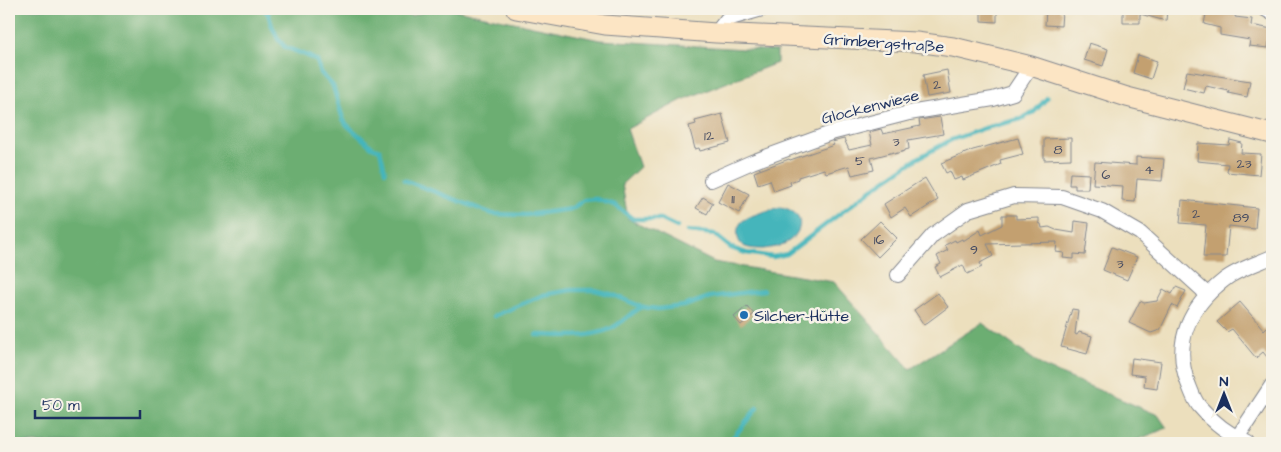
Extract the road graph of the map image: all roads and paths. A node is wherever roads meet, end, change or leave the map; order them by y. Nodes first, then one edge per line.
1 (516, 9) edge
2 (762, 9) edge
3 (1265, 9) edge
4 (1272, 12) edge
5 (716, 34) junction
6 (1031, 66) junction
7 (1272, 134) edge
8 (711, 180) dead end
9 (1272, 257) edge
10 (898, 275) dead end
11 (1207, 294) junction
12 (1272, 385) edge
13 (1242, 440) edge

1 - 5 street, Grimbergstraße
2 - 5 street
3 - 4 street
5 - 6 street, Grimbergstraße
6 - 7 street, Grimbergstraße
6 - 8 street, Glockenwiese
9 - 11 street
10 - 11 street
11 - 13 street
12 - 13 street

